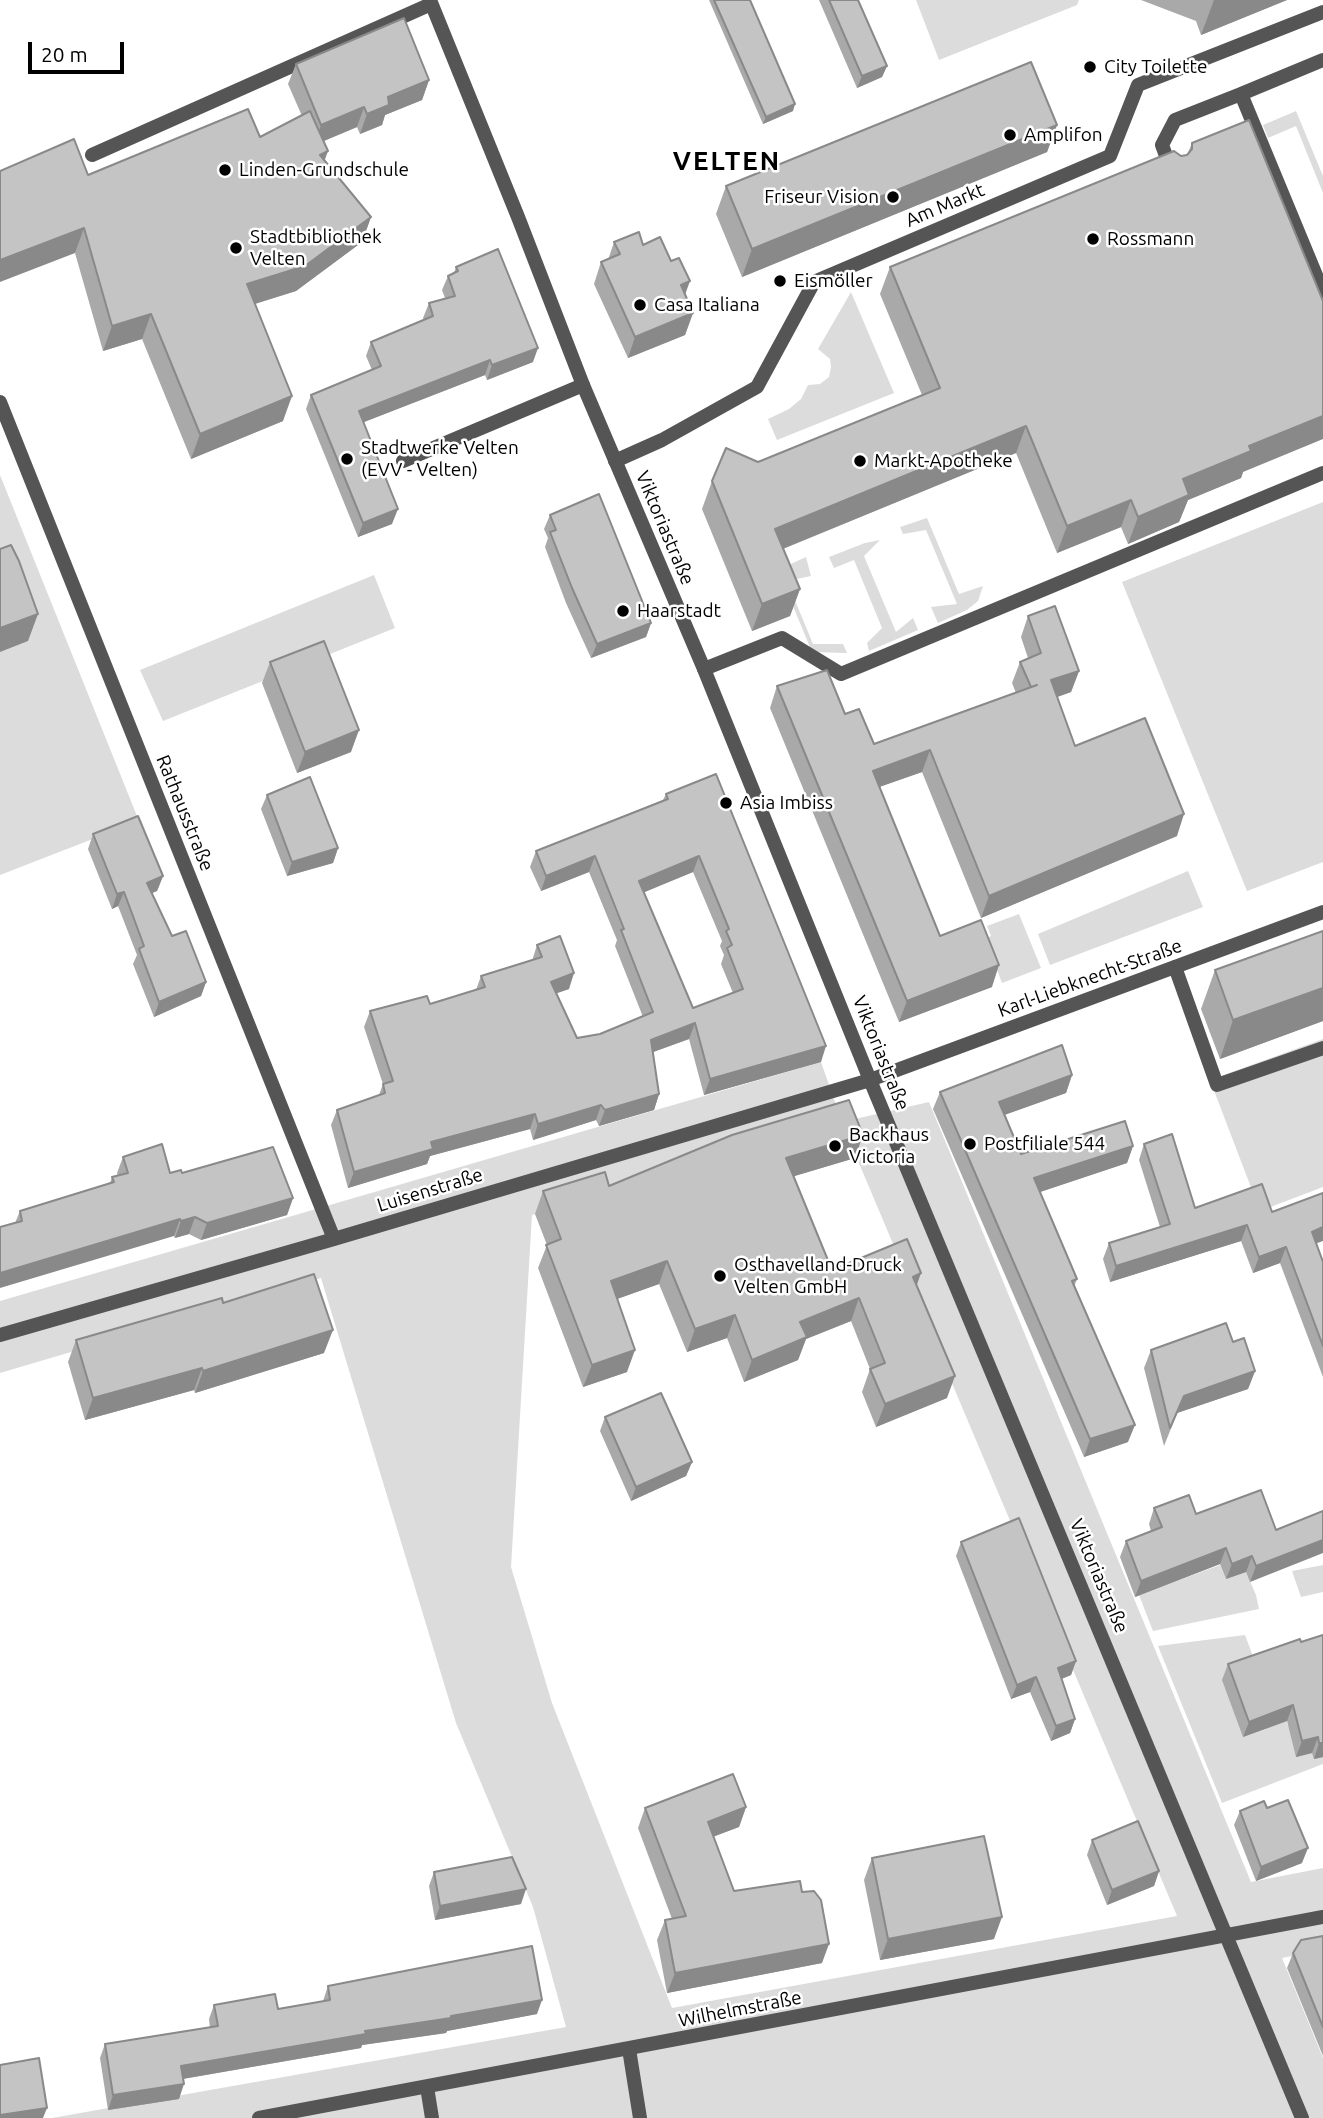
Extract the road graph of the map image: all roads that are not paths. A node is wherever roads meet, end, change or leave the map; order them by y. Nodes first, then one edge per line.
1 (430, 2) edge
2 (1323, 12) edge
3 (1323, 60) edge
4 (1241, 94) junction
5 (92, 155) dead end
6 (1173, 174) edge
7 (1323, 292) edge
8 (583, 385) junction
9 (0, 402) edge
10 (403, 461) dead end
11 (615, 461) junction
12 (1323, 472) edge
13 (704, 669) junction
14 (1323, 912) edge
15 (1175, 967) junction
16 (1323, 1048) edge
17 (870, 1080) junction
18 (334, 1239) junction
19 (0, 1335) edge
20 (1323, 1917) edge
21 (1228, 1936) junction
22 (629, 2049) junction
23 (427, 2087) junction
24 (259, 2118) edge
25 (432, 2118) edge
26 (640, 2118) edge
27 (1302, 2118) edge

1 - 5 street
1 - 8 street, Viktoriastraße
2 - 11 street, Am Markt
3 - 4 street
4 - 6 street
4 - 7 street
8 - 10 street
8 - 11 street, Viktoriastraße
9 - 18 street, Rathausstraße
11 - 13 street, Viktoriastraße
12 - 13 street
13 - 17 street, Viktoriastraße
14 - 15 street, Karl-Liebknecht-Straße
15 - 16 street
15 - 17 street, Karl-Liebknecht-Straße
17 - 18 street, Luisenstraße
17 - 21 street, Viktoriastraße
18 - 19 street, Luisenstraße
20 - 21 street, Wilhelmstraße
21 - 22 street, Wilhelmstraße
21 - 27 street, Viktoriastraße
22 - 23 street, Wilhelmstraße
22 - 26 street
23 - 24 street, Wilhelmstraße
23 - 25 street

